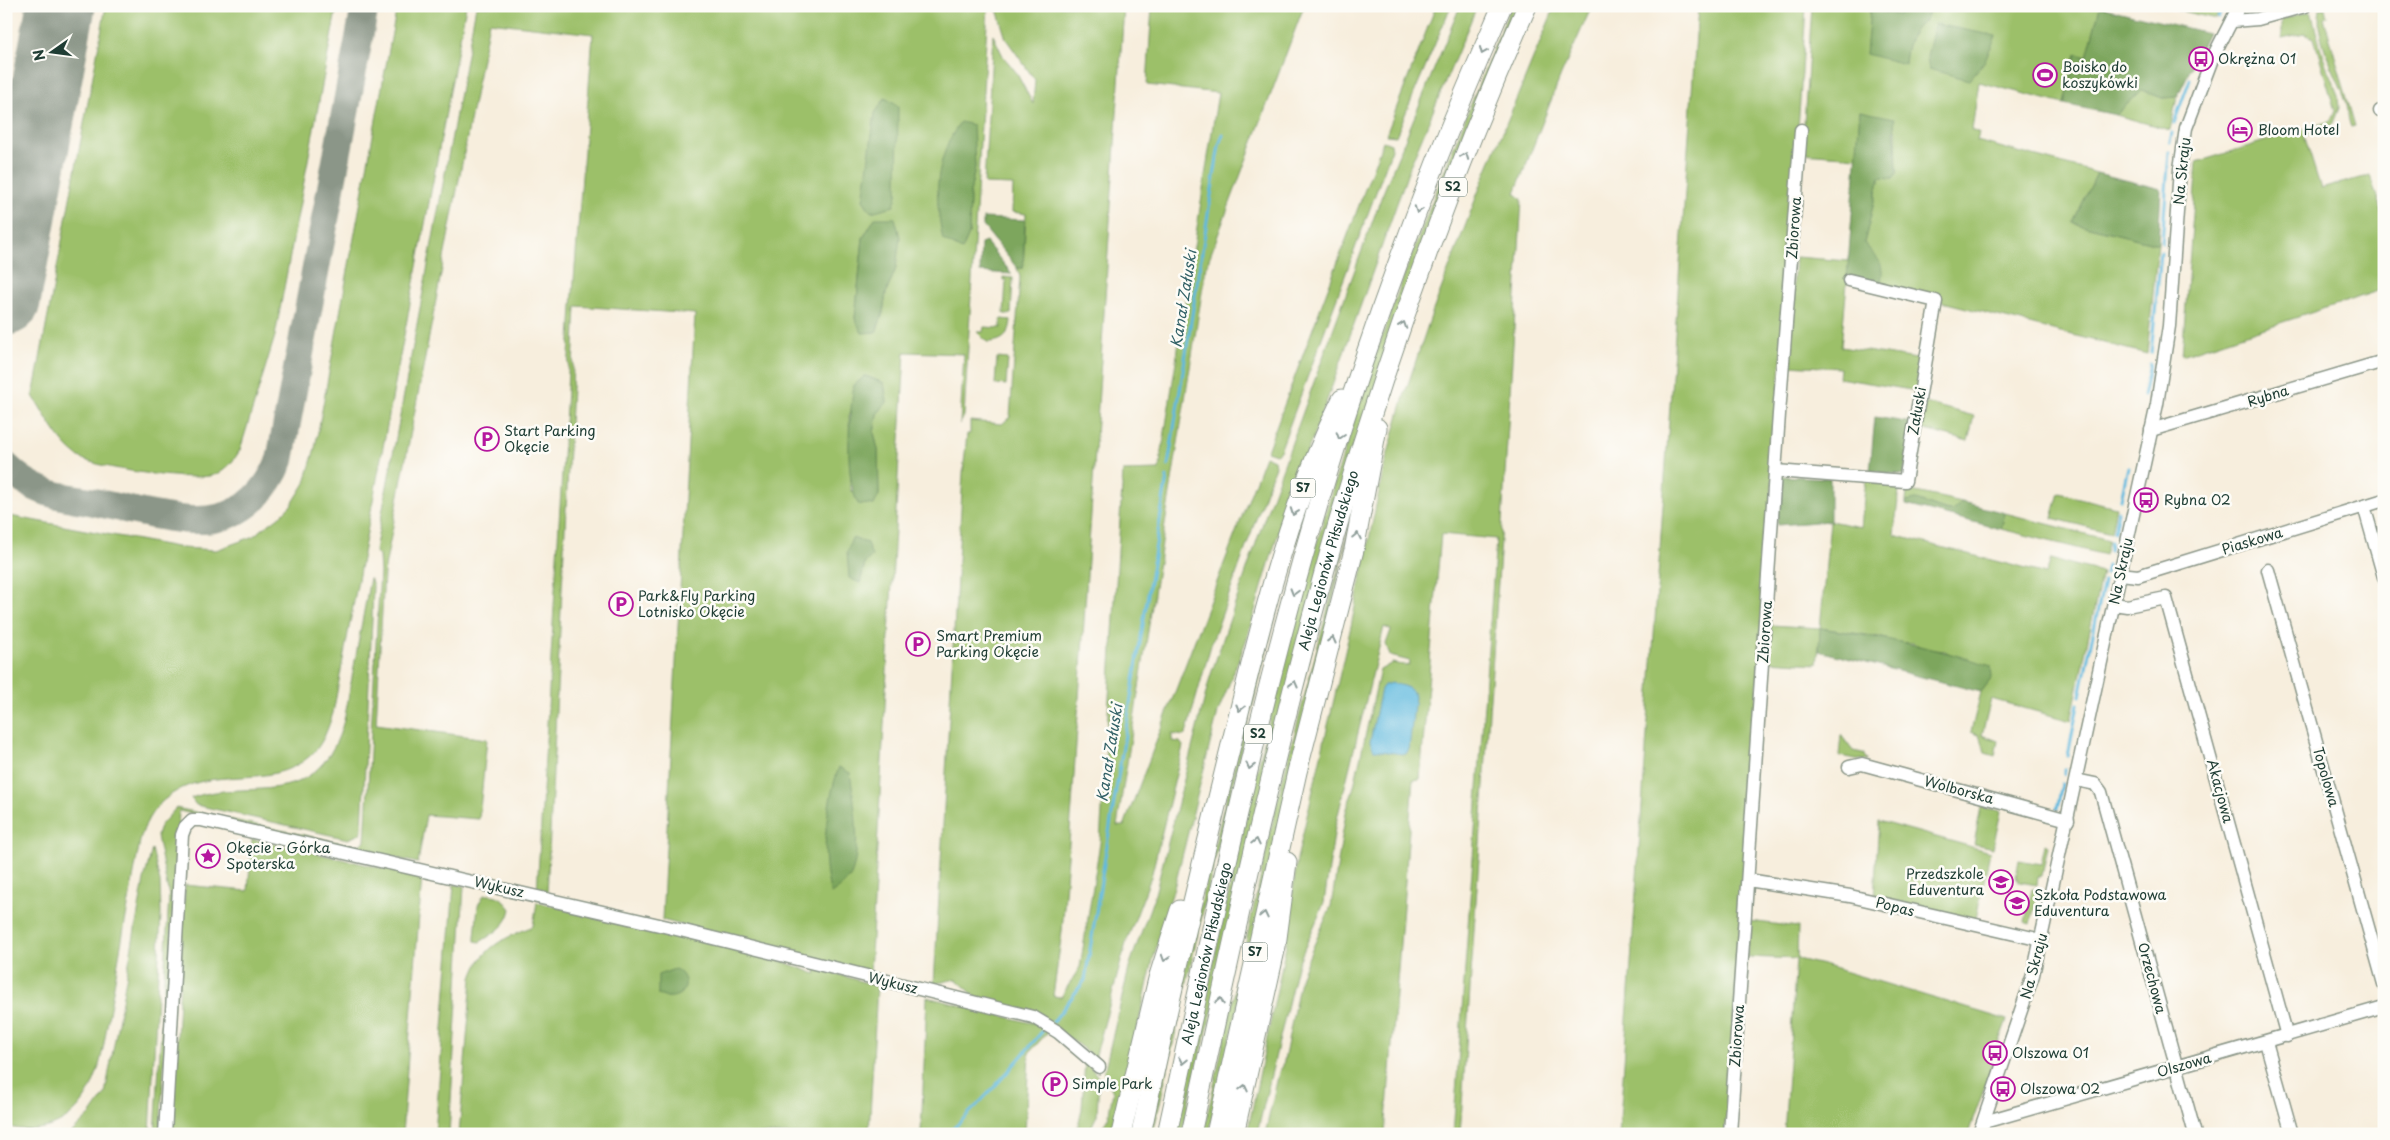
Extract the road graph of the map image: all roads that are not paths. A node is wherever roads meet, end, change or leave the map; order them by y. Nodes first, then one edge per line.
1 (1502, 6) edge
2 (1527, 6) edge
3 (2239, 6) edge
4 (2305, 6) edge
5 (2232, 22) junction
6 (1801, 130) dead end
7 (1849, 280) dead end
8 (1371, 339) junction
9 (2384, 361) edge
10 (1387, 371) junction
11 (2151, 430) junction
12 (1776, 471) junction
13 (2384, 500) edge
14 (2364, 506) junction
15 (2268, 570) dead end
16 (2120, 574) junction
17 (2384, 577) edge
18 (2114, 604) junction
19 (1849, 767) dead end
20 (1297, 772) junction
21 (2076, 780) junction
22 (2068, 820) junction
23 (1206, 846) junction
24 (1748, 880) junction
25 (2042, 940) junction
26 (2384, 984) edge
27 (2384, 1008) edge
28 (2287, 1036) junction
29 (2266, 1042) junction
30 (1099, 1067) dead end
31 (2176, 1068) junction
32 (1982, 1128) edge
33 (165, 1134) edge
34 (1121, 1134) edge
35 (1141, 1134) edge
36 (1167, 1134) edge
37 (1191, 1134) edge
38 (1216, 1134) edge
39 (1234, 1134) edge
40 (1730, 1134) edge
41 (2195, 1134) edge
42 (2292, 1134) edge

1 -> 8 highway, Aleja Legionów Piłsudskiego / S2
10 -> 2 highway, Aleja Legionów Piłsudskiego / S2
3 - 5 street, Na Skraju
4 - 5 street
5 - 11 street, Na Skraju
6 - 12 street, Zbiorowa
7 - 12 street, Załuski
8 -> 23 highway, S7
8 -> 36 highway, Aleja Legionów Piłsudskiego / S2
9 - 11 street, Rybna
20 -> 10 highway, S7
37 -> 10 highway, Aleja Legionów Piłsudskiego / S2
11 - 16 street, Na Skraju
12 - 24 street, Zbiorowa
13 - 14 street, Piaskowa
14 - 16 street, Piaskowa
14 - 17 street
15 - 26 street, Topolowa
16 - 18 street, Na Skraju
18 - 21 street, Na Skraju
18 - 28 street, Akacjowa
19 - 22 street, Wolborska
38 -> 20 highway, S7
39 -> 20 highway
21 - 22 street, Na Skraju
21 - 31 street, Orzechowa
22 - 25 street, Na Skraju
23 -> 34 highway
23 - 35 highway, S7
24 - 25 street, Popas
24 - 40 street, Zbiorowa
25 - 32 street, Na Skraju
27 - 28 street, Olszowa
28 - 29 street, Olszowa
29 - 31 street, Olszowa
29 - 42 street
30 - 33 street, Wykusz
31 - 32 street, Olszowa
31 - 41 street, Orzechowa

